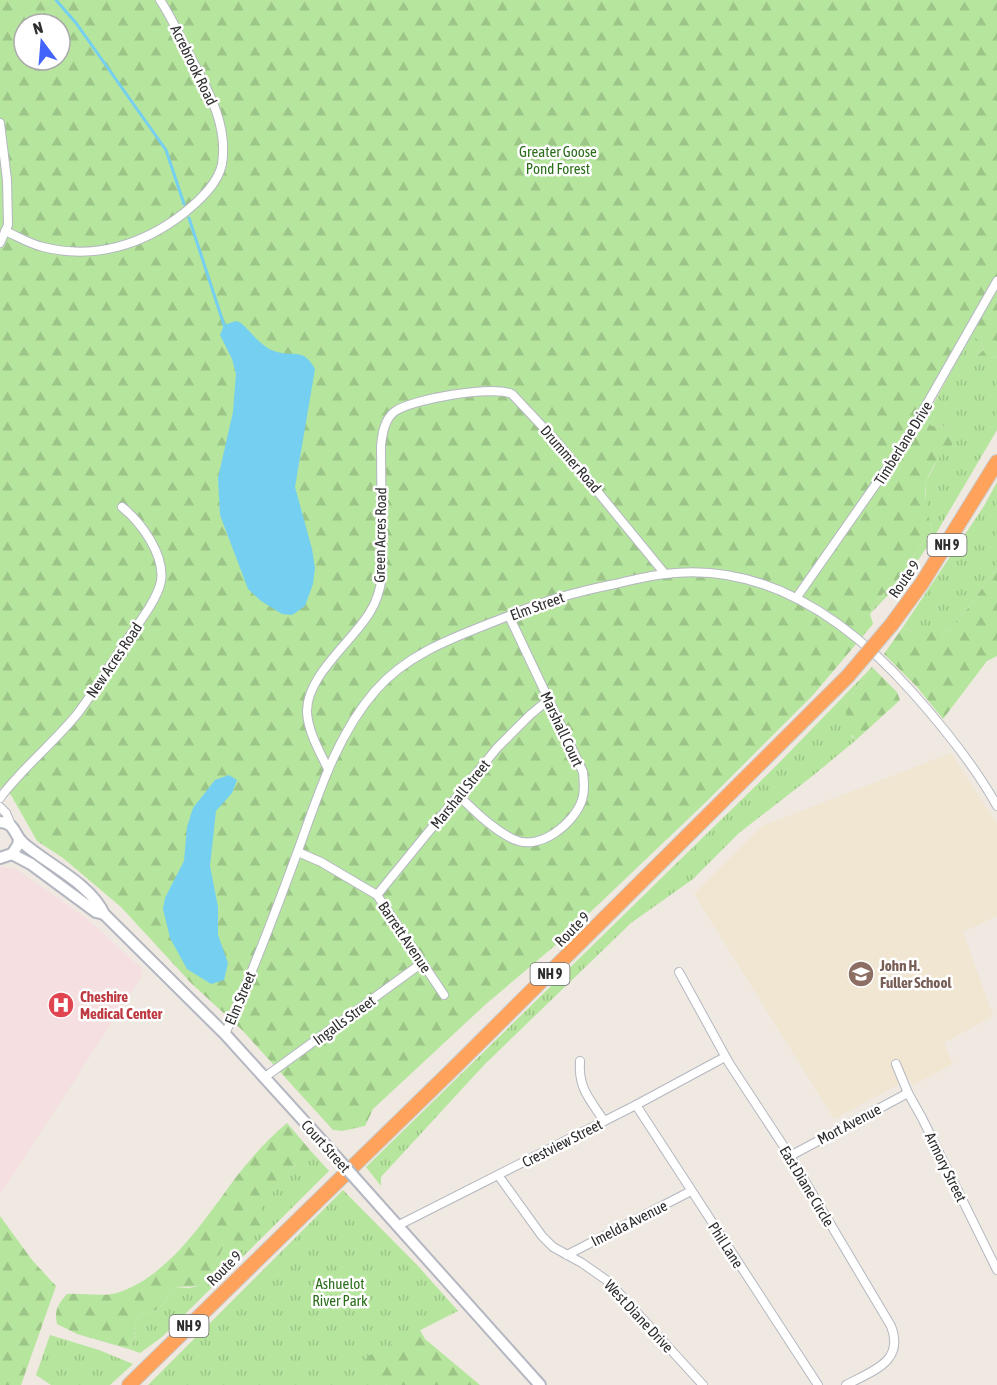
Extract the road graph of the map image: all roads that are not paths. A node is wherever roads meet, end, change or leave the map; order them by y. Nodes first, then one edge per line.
1 (160, 0) edge
2 (0, 123) edge
3 (5, 231) junction
4 (0, 243) edge
5 (997, 281) edge
6 (453, 395) joint
7 (997, 462) edge
8 (122, 507) dead end
9 (665, 574) junction
10 (796, 597) junction
11 (509, 616) junction
12 (548, 700) junction
13 (328, 769) junction
14 (459, 796) junction
15 (0, 798) edge
16 (997, 806) edge
17 (0, 807) edge
18 (5, 824) edge
19 (19, 839) junction
20 (298, 852) junction
21 (12, 854) junction
22 (0, 858) edge
23 (377, 896) junction
24 (104, 914) junction
25 (422, 963) junction
26 (679, 972) dead end
27 (444, 995) dead end
28 (225, 1034) junction
29 (725, 1057) junction
30 (580, 1061) dead end
31 (896, 1064) dead end
32 (265, 1077) junction
33 (908, 1093) junction
34 (636, 1105) junction
35 (604, 1121) junction
36 (790, 1156) junction
37 (498, 1175) junction
38 (691, 1191) junction
39 (397, 1226) junction
40 (567, 1255) junction
41 (997, 1270) edge
42 (129, 1385) edge
43 (540, 1385) edge
44 (703, 1385) edge
45 (818, 1385) edge
46 (846, 1385) edge

1 - 3 street, Acrebrook Road
2 - 3 street
3 - 4 street
5 - 10 street, Timberlane Drive
6 - 9 street, Drummer Road
6 - 13 street, Green Acres Road
7 - 42 highway, Route 9 / NH 9, bridge
8 - 15 street, New Acres Road
9 - 10 street, Elm Street
9 - 11 street, Elm Street
10 - 16 street, Elm Street
11 - 12 street, Marshall Court
11 - 13 street, Elm Street
12 - 14 street, Marshall Street
12 - 14 street, Marshall Court
13 - 20 street, Elm Street
14 - 23 street, Marshall Street
17 - 18 street
18 - 19 main road, Court Street
19 - 21 main road
19 - 24 main road, Court Street
20 - 23 street, Barrett Avenue
20 - 28 street, Elm Street
21 - 22 main road
21 - 24 main road, Court Street
23 - 25 street, Barrett Avenue
24 - 28 main road, Court Street
25 - 27 street, Barrett Avenue
25 - 32 street, Ingalls Street
26 - 29 street, East Diane Circle
28 - 32 main road, Court Street
29 - 34 street, Crestview Street
29 - 36 street, East Diane Circle
30 - 35 street
31 - 33 street, Armory Street
32 - 39 main road, Court Street, bridge
33 - 36 street, Mort Avenue
33 - 41 street, Armory Street
34 - 35 street, Crestview Street
34 - 38 street, Phil Lane
35 - 37 street, Crestview Street
36 - 46 street, East Diane Circle
37 - 39 street, Crestview Street
37 - 40 street, West Diane Drive
38 - 40 street, Imelda Avenue
38 - 45 street, Phil Lane
39 - 43 main road, Court Street
40 - 44 street, West Diane Drive

